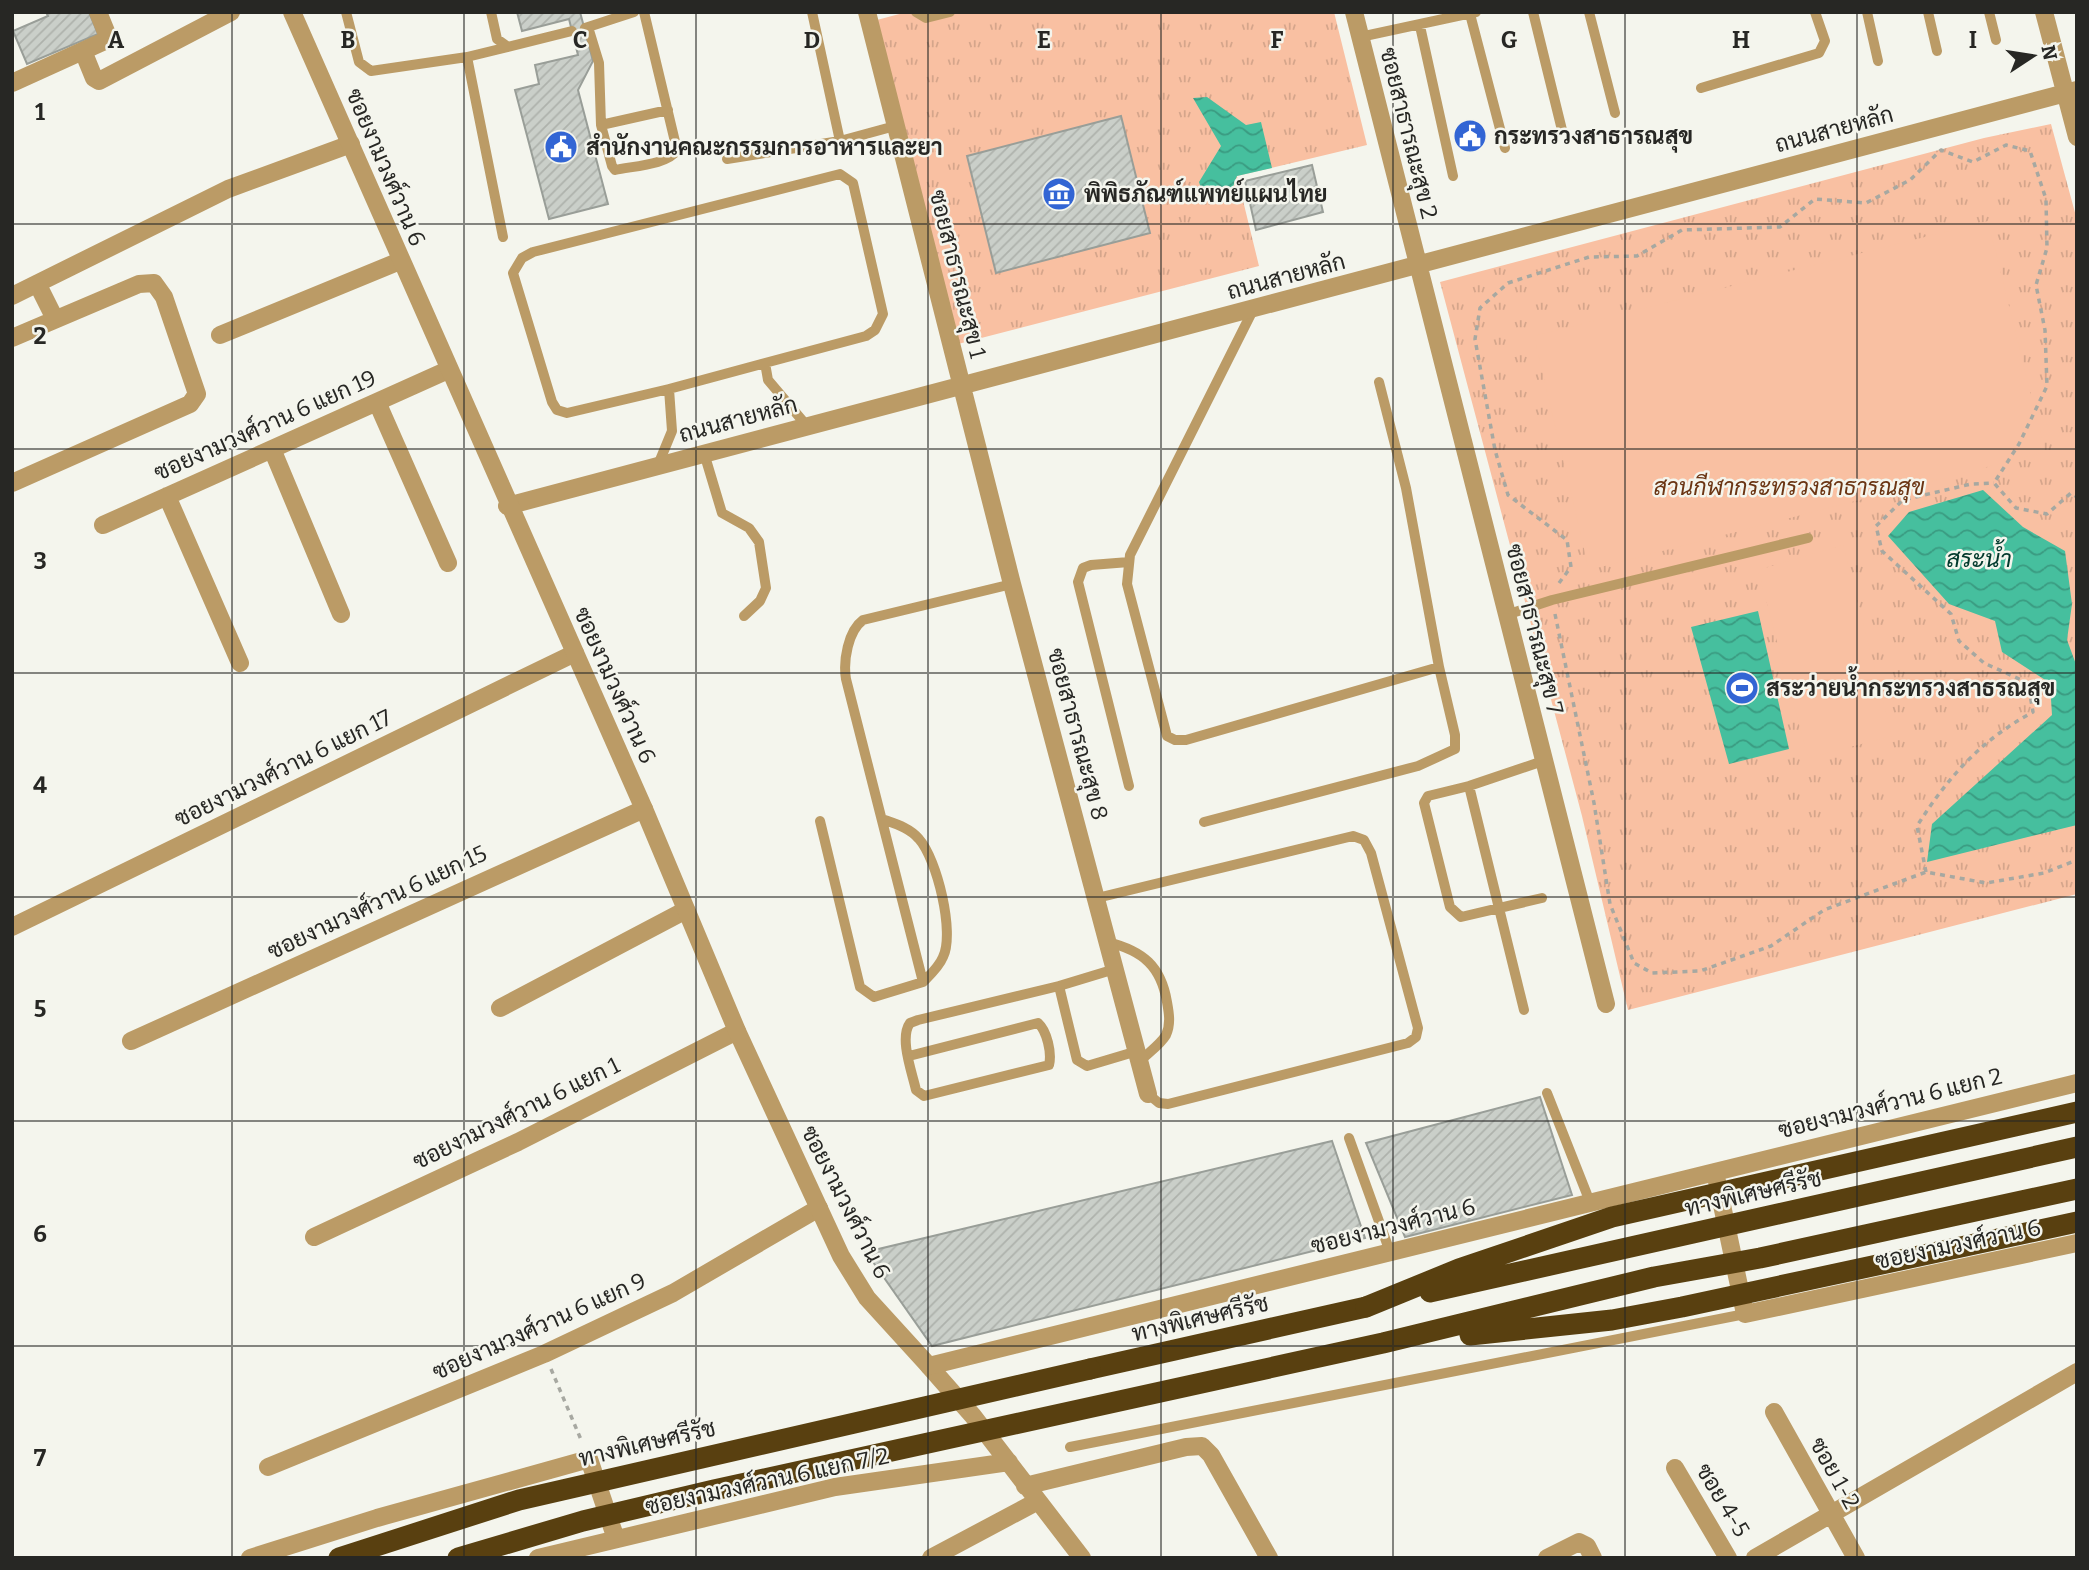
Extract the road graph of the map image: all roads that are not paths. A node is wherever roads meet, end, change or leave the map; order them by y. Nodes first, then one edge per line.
1 (98, 12) edge
2 (231, 12) edge
3 (292, 12) edge
4 (346, 12) edge
5 (491, 12) edge
6 (634, 12) edge
7 (644, 12) edge
8 (812, 12) edge
9 (867, 12) edge
10 (916, 12) edge
11 (950, 12) edge
12 (1354, 12) edge
13 (1422, 12) edge
14 (1532, 12) edge
15 (1589, 12) edge
16 (1815, 12) edge
17 (1867, 12) edge
18 (1928, 12) edge
19 (1989, 12) edge
20 (2044, 12) edge
21 (1473, 13) edge
22 (1423, 25) junction
23 (572, 31) dead end
24 (1360, 37) junction
25 (1996, 40) dead end
26 (508, 47) junction
27 (83, 51) junction
28 (1937, 51) dead end
29 (467, 57) junction
30 (1878, 61) dead end
31 (12, 83) edge
32 (1701, 88) dead end
33 (2071, 91) edge
34 (668, 110) junction
35 (1615, 113) dead end
36 (601, 125) junction
37 (895, 126) junction
38 (1562, 130) dead end
39 (2077, 137) edge
40 (840, 141) junction
41 (351, 144) junction
42 (1505, 148) dead end
43 (727, 159) dead end
44 (1453, 176) dead end
45 (503, 237) dead end
46 (400, 261) junction
47 (1416, 266) junction
48 (38, 285) junction
49 (12, 296) edge
50 (1253, 310) junction
51 (55, 319) junction
52 (220, 335) dead end
53 (12, 338) edge
54 (765, 363) junction
55 (448, 370) junction
56 (1379, 382) dead end
57 (961, 385) junction
58 (669, 389) junction
59 (377, 402) junction
60 (807, 426) junction
61 (272, 449) junction
62 (704, 453) junction
63 (658, 466) junction
64 (12, 483) edge
65 (167, 496) junction
66 (508, 506) junction
67 (103, 525) dead end
68 (1808, 538) dead end
69 (1129, 562) junction
70 (448, 563) dead end
71 (1012, 584) junction
72 (341, 614) dead end
73 (1506, 615) junction
74 (744, 616) dead end
75 (575, 653) junction
76 (240, 663) dead end
77 (1439, 667) junction
78 (1543, 761) junction
79 (1129, 786) dead end
80 (1469, 786) junction
81 (644, 809) junction
82 (882, 819) junction
83 (820, 821) dead end
84 (1204, 822) dead end
85 (1097, 898) junction
86 (1542, 898) dead end
87 (1500, 908) junction
88 (686, 910) junction
89 (12, 927) edge
90 (1108, 942) junction
91 (1115, 969) junction
92 (923, 982) junction
93 (1059, 986) junction
94 (1606, 1004) dead end
95 (500, 1008) dead end
96 (1524, 1010) dead end
97 (737, 1031) junction
98 (131, 1041) dead end
99 (909, 1056) junction
100 (1136, 1057) junction
101 (2077, 1083) edge
102 (1547, 1093) dead end
103 (1148, 1094) joint
104 (2077, 1111) edge
105 (1349, 1138) dead end
106 (2077, 1147) edge
107 (1715, 1172) junction
108 (2077, 1189) edge
109 (1591, 1202) junction
110 (819, 1208) junction
111 (2077, 1222) edge
112 (314, 1237) dead end
113 (2077, 1243) edge
114 (1390, 1252) junction
115 (1366, 1307) junction
116 (1745, 1314) junction
117 (1383, 1343) junction
118 (929, 1366) junction
119 (2077, 1372) edge
120 (1774, 1412) dead end
121 (1070, 1447) dead end
122 (1009, 1462) junction
123 (268, 1467) dead end
124 (1675, 1468) dead end
125 (1025, 1486) junction
126 (1038, 1501) junction
127 (1829, 1514) junction
128 (616, 1539) junction
129 (1079, 1557) edge
130 (250, 1558) edge
131 (339, 1558) edge
132 (458, 1558) edge
133 (538, 1558) edge
134 (931, 1558) edge
135 (1269, 1558) edge
136 (1547, 1558) edge
137 (1593, 1558) edge
138 (1728, 1558) edge
139 (1755, 1558) edge
140 (1856, 1558) edge

1 - 27 street
2 - 27 street
3 - 41 street, ซอยงามวงศ์วาน 6
4 - 29 lane
5 - 26 lane
6 - 36 lane
7 - 34 lane
8 - 40 lane
9 - 37 street, ซอยสาธารณะสุข 1
10 - 11 lane
12 - 24 street, ซอยสาธารณะสุข 2
13 - 22 lane
14 - 38 lane
15 - 35 lane
16 - 32 lane
17 - 30 lane
18 - 28 lane
19 - 25 lane
20 - 33 street
21 - 22 lane
21 - 42 lane
22 - 24 lane
22 - 44 lane
23 - 26 lane
24 - 47 street, ซอยสาธารณะสุข 2
26 - 29 lane
27 - 31 street
29 - 45 lane
33 - 39 street
33 - 47 street, ถนนสายหลัก
34 - 36 lane
34 - 36 lane
37 - 40 lane
37 - 57 street, ซอยสาธารณะสุข 1
40 - 43 lane
41 - 46 street, ซอยงามวงศ์วาน 6
41 - 48 street
46 - 52 street
46 - 55 street, ซอยงามวงศ์วาน 6
47 - 50 street, ถนนสายหลัก
47 - 73 street, ซอยสาธารณะสุข 7
48 - 49 street
48 - 51 street
50 - 57 street, ถนนสายหลัก
50 - 69 lane
51 - 53 street
51 - 64 street
54 - 58 lane
54 - 58 lane
54 - 60 lane
55 - 59 street, ซอยงามวงศ์วาน 6 แยก 19
55 - 66 street, ซอยงามวงศ์วาน 6
56 - 77 lane
57 - 60 street, ถนนสายหลัก
57 - 71 street, ซอยสาธารณะสุข 8
58 - 63 lane
59 - 61 street, ซอยงามวงศ์วาน 6 แยก 19
59 - 70 street
60 - 62 street, ถนนสายหลัก
61 - 65 street, ซอยงามวงศ์วาน 6 แยก 19
61 - 72 street
62 - 63 street, ถนนสายหลัก
62 - 74 lane
63 - 66 street, ถนนสายหลัก
65 - 67 street, ซอยงามวงศ์วาน 6 แยก 19
65 - 76 street
66 - 75 street, ซอยงามวงศ์วาน 6
68 - 73 lane
69 - 77 lane
69 - 79 lane
71 - 82 lane
71 - 85 street, ซอยสาธารณะสุข 8
73 - 78 street, ซอยสาธารณะสุข 7
75 - 81 street, ซอยงามวงศ์วาน 6
75 - 89 street, ซอยงามวงศ์วาน 6 แยก 17
77 - 84 lane
78 - 80 lane
78 - 94 street, ซอยสาธารณะสุข 7
80 - 87 lane
80 - 87 lane
81 - 88 street, ซอยงามวงศ์วาน 6
81 - 98 street, ซอยงามวงศ์วาน 6 แยก 15
82 - 92 lane
82 - 92 lane
83 - 92 lane
85 - 90 street, ซอยสาธารณะสุข 8
85 - 103 lane
86 - 87 lane
87 - 96 lane
88 - 95 street
88 - 97 street, ซอยงามวงศ์วาน 6
90 - 91 street, ซอยสาธารณะสุข 8
90 - 100 lane
91 - 93 lane
91 - 100 street, ซอยสาธารณะสุข 8
93 - 99 lane
93 - 100 lane
97 - 110 street, ซอยงามวงศ์วาน 6
97 - 112 street, ซอยงามวงศ์วาน 6 แยก 1
99 - 99 lane
100 - 103 street, ซอยสาธารณะสุข 8
101 - 107 street, ซอยงามวงศ์วาน 6 แยก 2
102 - 109 lane
104 - 115 highway, bridge
105 - 114 lane
106 - 115 highway, ทางพิเศษศรีรัช, bridge
107 - 109 street, ซอยงามวงศ์วาน 6
107 - 116 street
108 - 117 highway, bridge
109 - 114 street, ซอยงามวงศ์วาน 6
110 - 118 street, ซอยงามวงศ์วาน 6
110 - 123 street, ซอยงามวงศ์วาน 6 แยก 9
111 - 117 highway, bridge
113 - 116 street, ซอยงามวงศ์วาน 6
114 - 118 street, ซอยงามวงศ์วาน 6
115 - 131 highway, ทางพิเศษศรีรัช, bridge
116 - 121 lane
117 - 132 highway, bridge
118 - 122 street
119 - 127 street
120 - 127 street, ซอย 1-2
122 - 125 street
122 - 128 street, ซอยงามวงศ์วาน 6 แยก 7/2
124 - 138 street, ซอย 4-5
125 - 126 street
125 - 135 street
126 - 129 street
126 - 134 street
127 - 139 street
127 - 140 street, ซอย 1-2
128 - 130 street
128 - 133 street, ซอยงามวงศ์วาน 6 แยก 7/2
136 - 137 street

